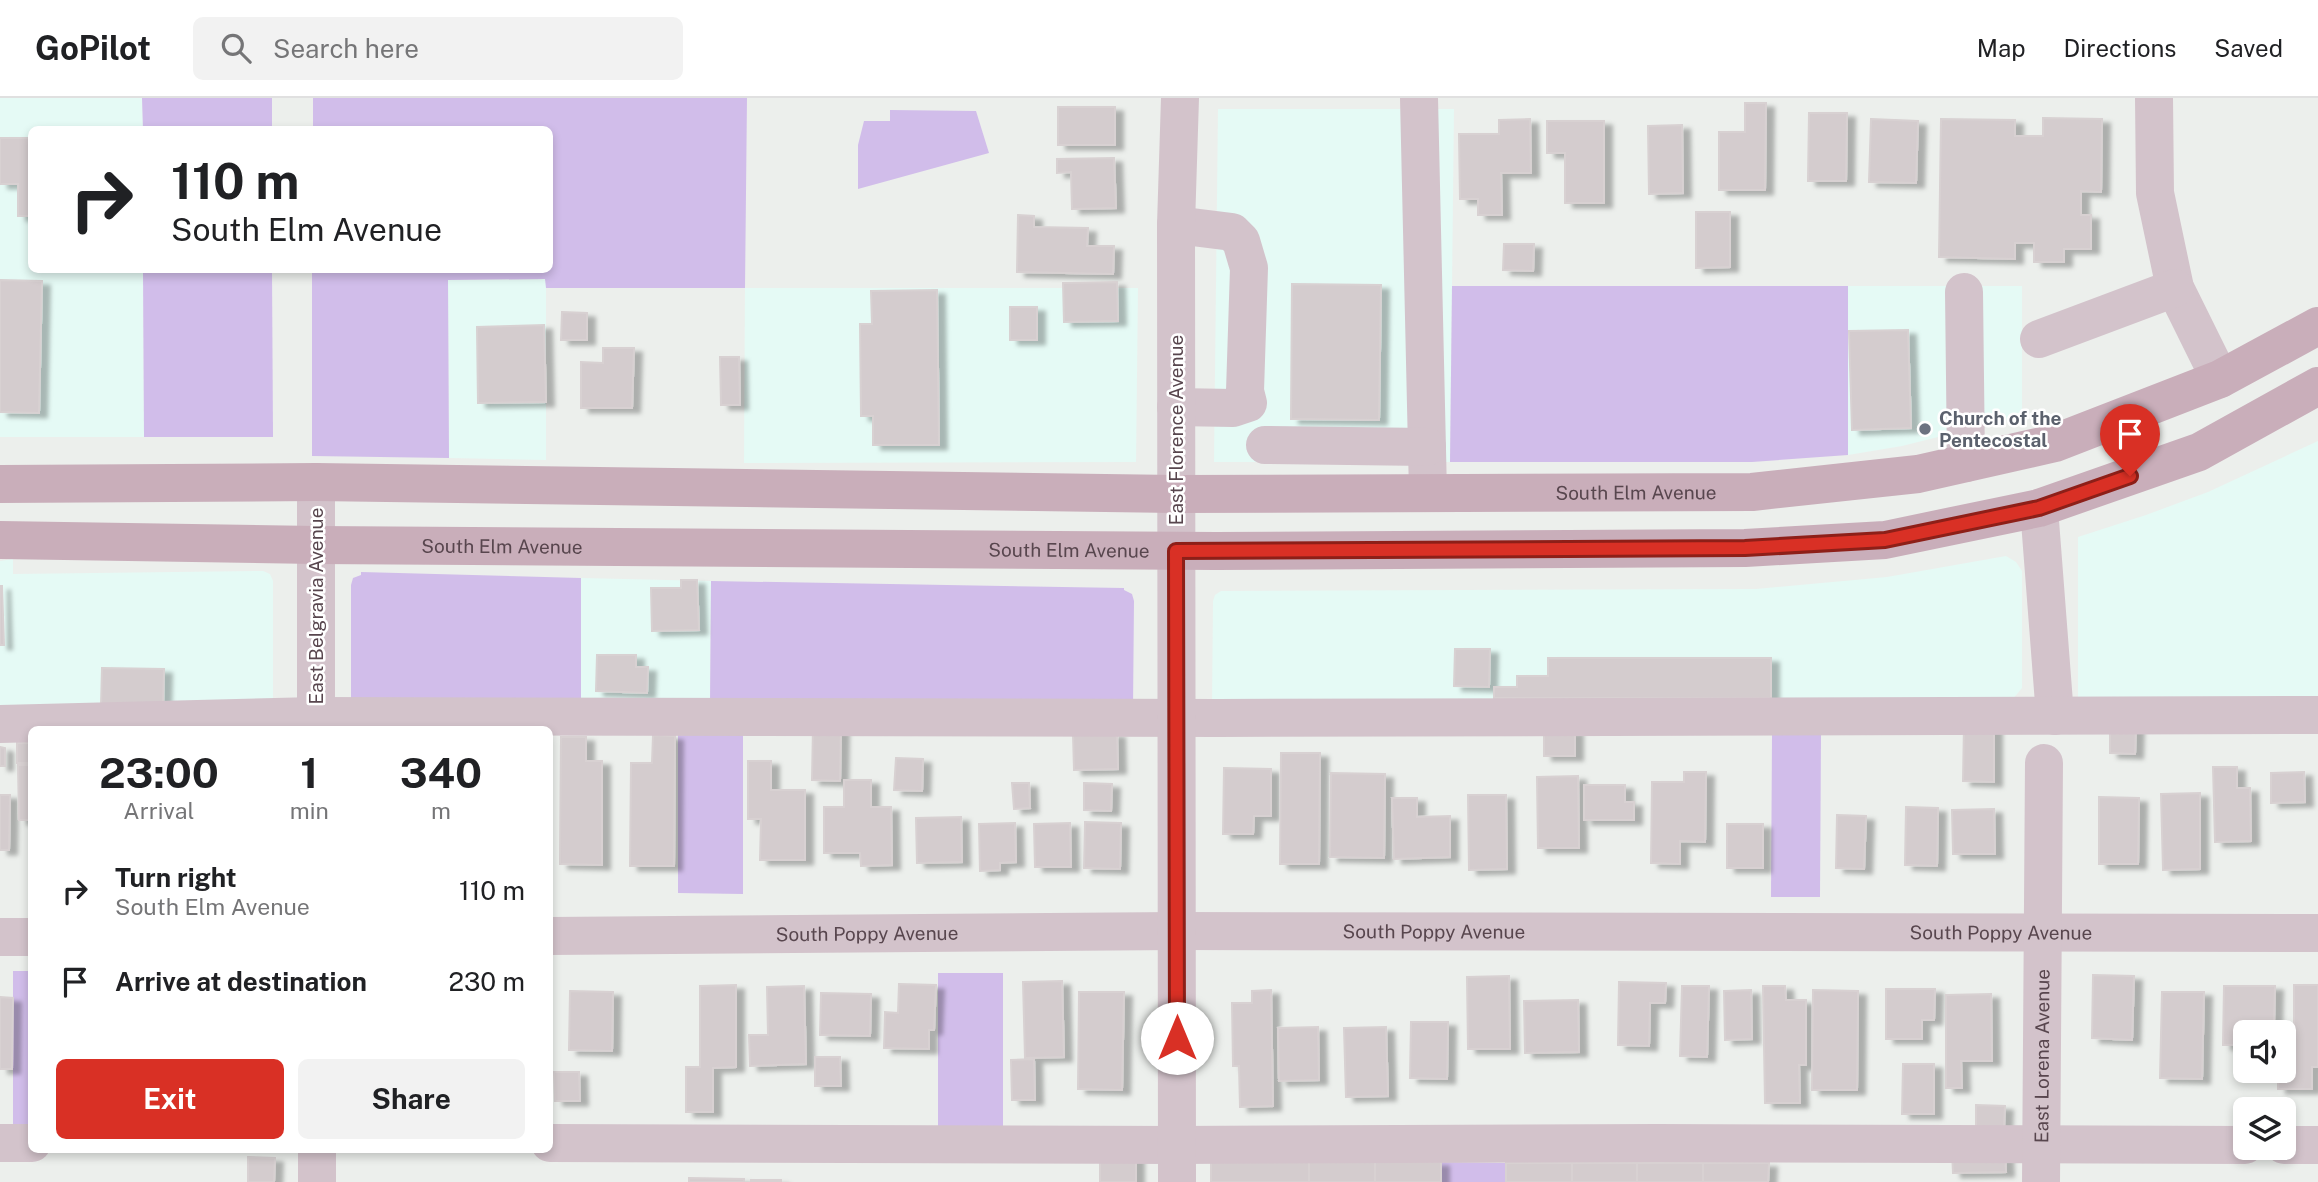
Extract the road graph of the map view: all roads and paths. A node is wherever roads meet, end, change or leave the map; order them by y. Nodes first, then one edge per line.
1 (1180, 98) edge
2 (1419, 98) edge
3 (2154, 112) edge
4 (1176, 225) junction
5 (2175, 288) junction
6 (1964, 292) dead end
7 (2318, 326) edge
8 (2039, 339) dead end
9 (2220, 379) junction
10 (2318, 386) edge
11 (1248, 403) junction
12 (1176, 407) junction
13 (1265, 445) junction
14 (1427, 447) junction
15 (1966, 463) junction
16 (316, 482) junction
17 (0, 484) edge
18 (1428, 493) junction
19 (1176, 494) junction
20 (1266, 494) junction
21 (2039, 508) junction
22 (0, 540) edge
23 (316, 545) junction
24 (1176, 551) junction
25 (2318, 715) edge
26 (1177, 716) junction
27 (2055, 716) junction
28 (316, 723) edge
29 (0, 724) edge
30 (2044, 763) dead end
31 (1177, 931) junction
32 (2318, 933) edge
33 (2042, 934) junction
34 (553, 936) edge
35 (0, 937) edge
36 (28, 937) edge
37 (0, 1143) edge
38 (28, 1143) edge
39 (553, 1143) edge
40 (2041, 1143) junction
41 (2233, 1145) edge
42 (2296, 1145) edge
43 (2318, 1145) edge
44 (317, 1153) edge
45 (1177, 1163) edge
46 (317, 1182) edge
47 (2041, 1182) edge

1 - 4 street, East Florence Avenue
2 - 14 street
3 - 5 street
4 - 11 street
4 - 12 street, East Florence Avenue
5 - 8 street
5 - 9 street
6 - 15 street
7 - 9 main road, South Elm Avenue
9 - 15 main road, South Elm Avenue
10 - 21 main road, South Elm Avenue
11 - 12 street
11 - 13 street
12 - 19 street, East Florence Avenue
13 - 14 street
13 - 20 street
14 - 18 street
15 - 18 main road, South Elm Avenue
16 - 17 main road, South Elm Avenue
16 - 19 main road, South Elm Avenue
16 - 23 street, East Belgravia Avenue
18 - 20 main road, South Elm Avenue
19 - 20 main road, South Elm Avenue
19 - 24 street, East Florence Avenue
21 - 24 main road, South Elm Avenue
21 - 27 street
22 - 23 main road, South Elm Avenue
23 - 24 main road, South Elm Avenue
23 - 28 street, East Belgravia Avenue
24 - 26 street, East Florence Avenue
25 - 27 street
26 - 27 street
26 - 28 street
26 - 31 street, East Florence Avenue
28 - 29 street
30 - 33 street, East Lorena Avenue
31 - 33 street, South Poppy Avenue
31 - 34 street, South Poppy Avenue
31 - 45 street, East Florence Avenue
32 - 33 street, South Poppy Avenue
33 - 40 street, East Lorena Avenue
35 - 36 street
37 - 38 street
39 - 45 street
40 - 41 street
40 - 45 street
40 - 47 street, East Lorena Avenue
42 - 43 street
44 - 46 street

